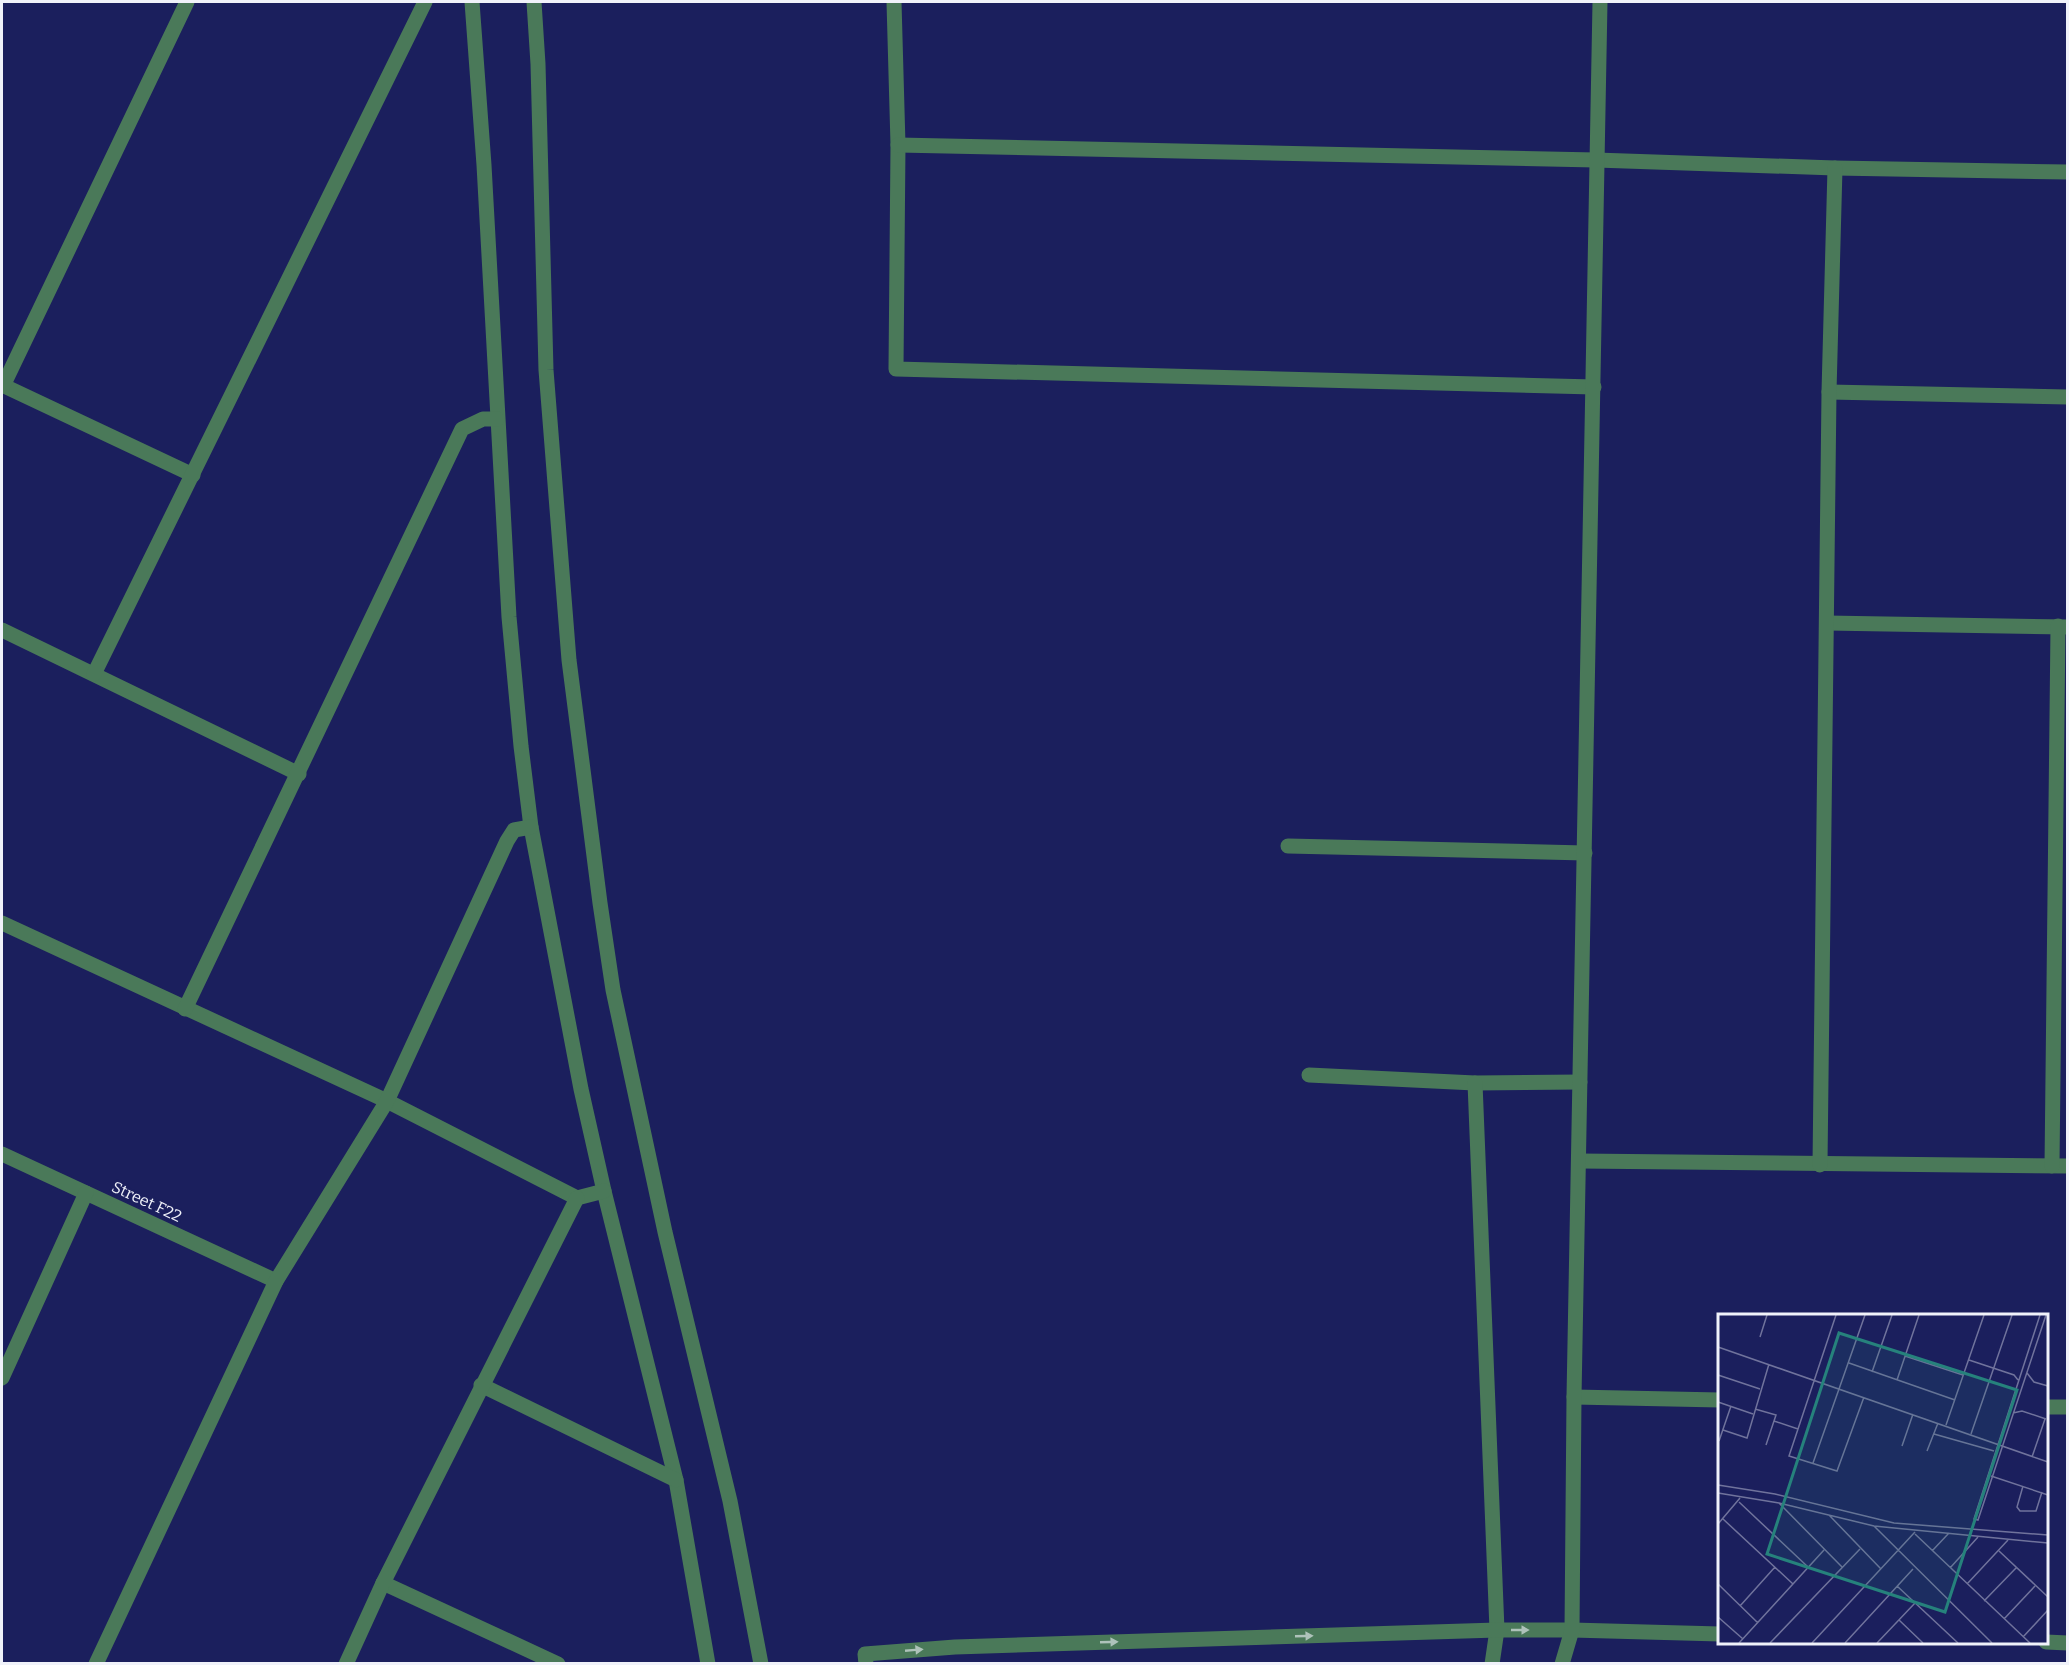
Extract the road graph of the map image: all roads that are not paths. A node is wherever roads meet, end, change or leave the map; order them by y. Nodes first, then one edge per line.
1 (187, 2) edge
2 (425, 2) edge
3 (472, 2) edge
4 (534, 2) edge
5 (894, 2) edge
6 (1600, 2) edge
7 (898, 145) junction
8 (1596, 160) junction
9 (1835, 168) junction
10 (2067, 172) edge
11 (2, 385) edge
12 (1594, 387) junction
13 (1829, 392) junction
14 (2067, 397) edge
15 (497, 419) junction
16 (193, 475) junction
17 (1827, 623) junction
18 (2063, 626) edge
19 (2, 630) edge
20 (94, 674) junction
21 (299, 774) junction
22 (531, 827) junction
23 (1288, 846) dead end
24 (1585, 853) junction
25 (2, 923) edge
26 (185, 1009) junction
27 (1309, 1075) dead end
28 (1580, 1082) junction
29 (1475, 1083) junction
30 (387, 1101) junction
31 (2, 1154) edge
32 (1579, 1161) junction
33 (1820, 1165) junction
34 (2060, 1166) edge
35 (604, 1191) junction
36 (86, 1193) junction
37 (577, 1198) junction
38 (276, 1281) junction
39 (2, 1378) edge
40 (481, 1385) junction
41 (1574, 1397) junction
42 (1718, 1400) edge
43 (2048, 1407) edge
44 (2067, 1407) edge
45 (676, 1480) junction
46 (383, 1583) junction
47 (1497, 1630) junction
48 (1572, 1630) junction
49 (1718, 1634) edge
50 (2048, 1642) edge
51 (2067, 1643) edge
52 (96, 1664) edge
53 (346, 1664) edge
54 (558, 1664) edge
55 (708, 1664) edge
56 (761, 1664) edge
57 (866, 1664) edge
58 (1492, 1664) edge
59 (1562, 1664) edge

1 - 11 street
2 - 16 street
3 - 15 street
4 - 56 street
5 - 7 street
6 - 8 street
7 - 8 street
7 - 12 street
8 - 9 street
8 - 12 street
9 - 10 street
9 - 13 street
11 - 16 street
12 - 24 street
13 - 14 street
13 - 17 street
15 - 21 street
15 - 22 street
16 - 20 street
17 - 18 street
17 - 33 street
18 - 34 street
19 - 20 street
20 - 21 street
21 - 26 street
22 - 30 street
22 - 35 street
23 - 24 street
24 - 28 street
25 - 26 street
26 - 30 street
27 - 29 street
28 - 29 street
28 - 32 street
29 - 47 street
30 - 37 street
30 - 38 street
31 - 36 street, Street F22
32 - 33 street
32 - 41 street
33 - 34 street
35 - 37 street
35 - 45 street
36 - 38 street, Street F22
36 - 39 street
37 - 40 street
38 - 52 street
40 - 45 street
40 - 46 street
41 - 42 street
41 - 48 street
43 - 44 street
45 - 55 street
46 - 53 street
46 - 54 street
47 -> 48 street
57 -> 47 street
47 - 58 street
48 - 49 street
48 - 59 street
50 - 51 street

